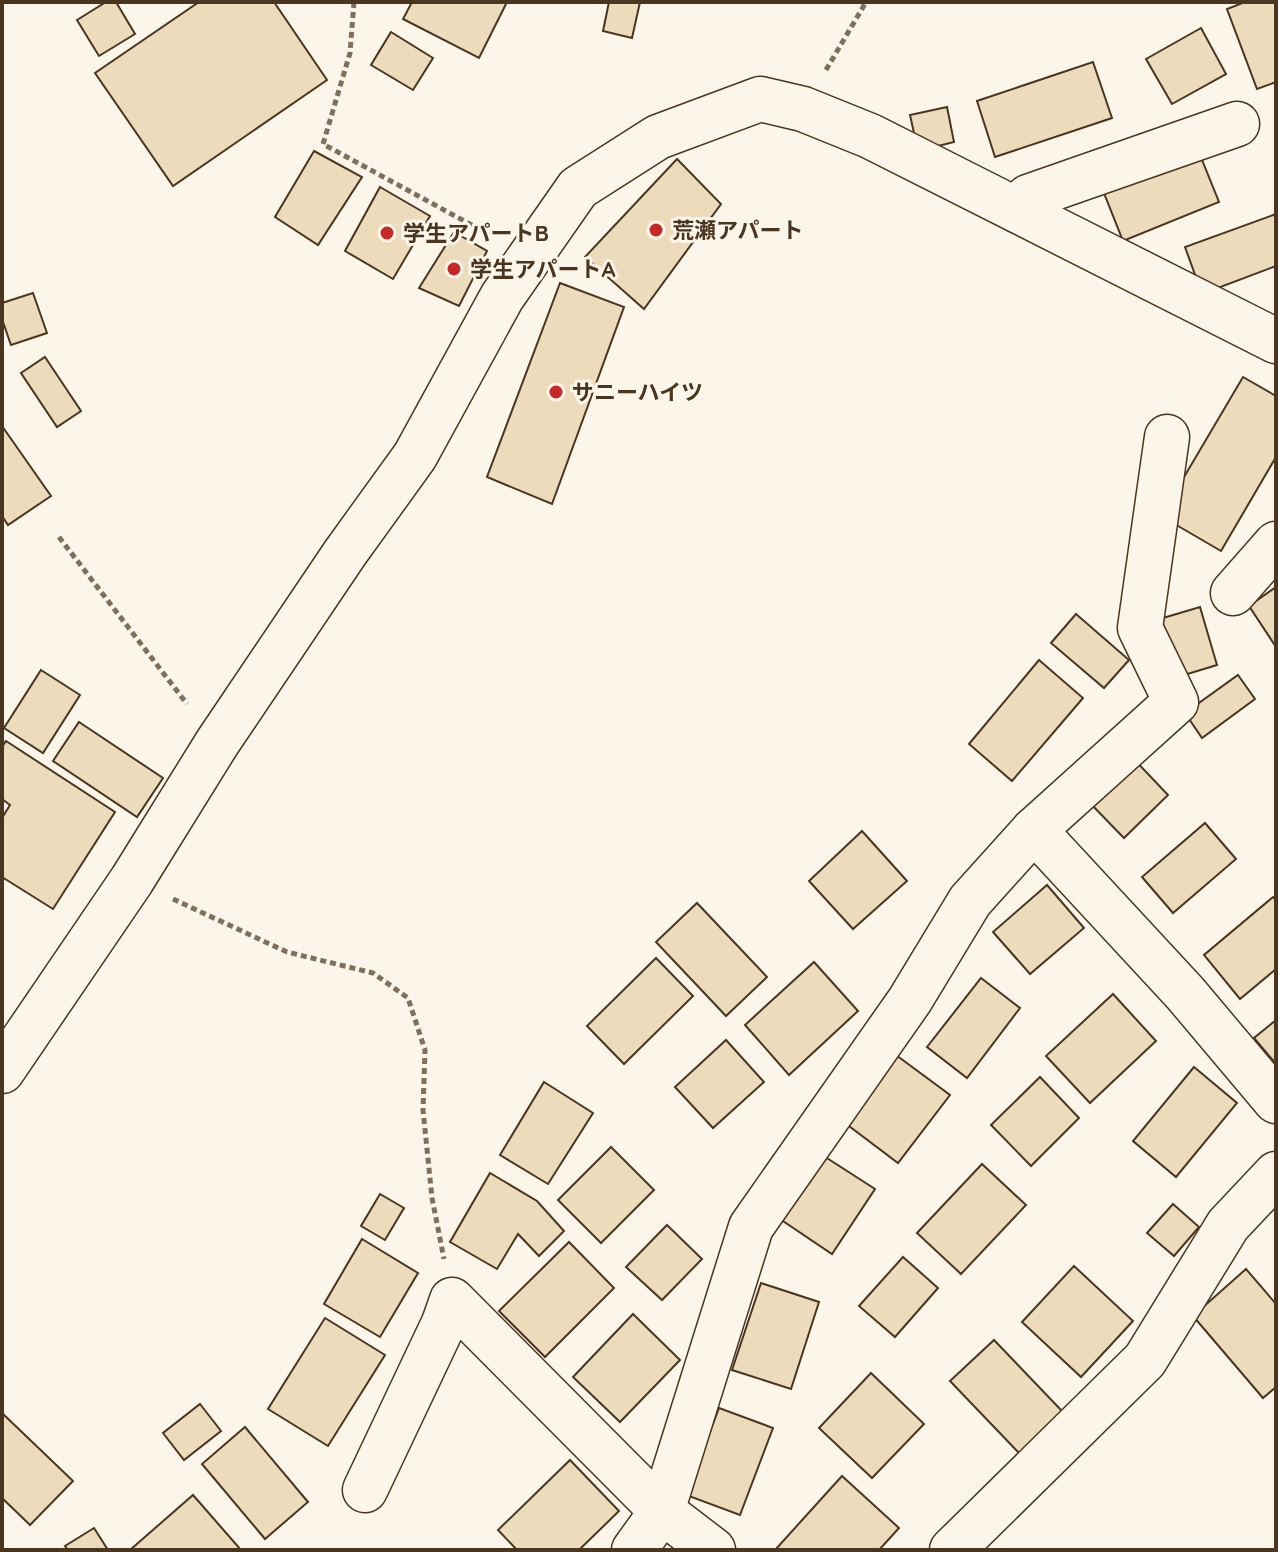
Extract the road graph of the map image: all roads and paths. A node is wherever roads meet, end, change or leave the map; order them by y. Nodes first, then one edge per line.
1 (354, 2) edge
2 (866, 2) edge
3 (803, 109) junction
4 (1237, 124) dead end
5 (1017, 210) junction
6 (530, 256) junction
7 (1276, 341) edge
8 (1167, 437) dead end
9 (59, 537) dead end
10 (1276, 544) edge
11 (1233, 593) dead end
12 (217, 743) junction
13 (1034, 830) junction
14 (132, 880) junction
15 (2, 1071) edge
16 (1276, 1101) edge
17 (1276, 1174) edge
18 (452, 1300) junction
19 (365, 1490) dead end
20 (662, 1511) junction
21 (634, 1550) edge
22 (713, 1550) edge
23 (952, 1550) edge

1 - 6 path
2 - 3 path
3 - 5 street
3 - 6 street
4 - 5 street
5 - 7 street
6 - 12 street
8 - 13 street
9 - 12 path
10 - 11 street
12 - 14 street
13 - 16 street
13 - 20 street
14 - 15 street
14 - 18 path
17 - 23 street
18 - 19 street
18 - 20 street
20 - 21 street
20 - 22 street

